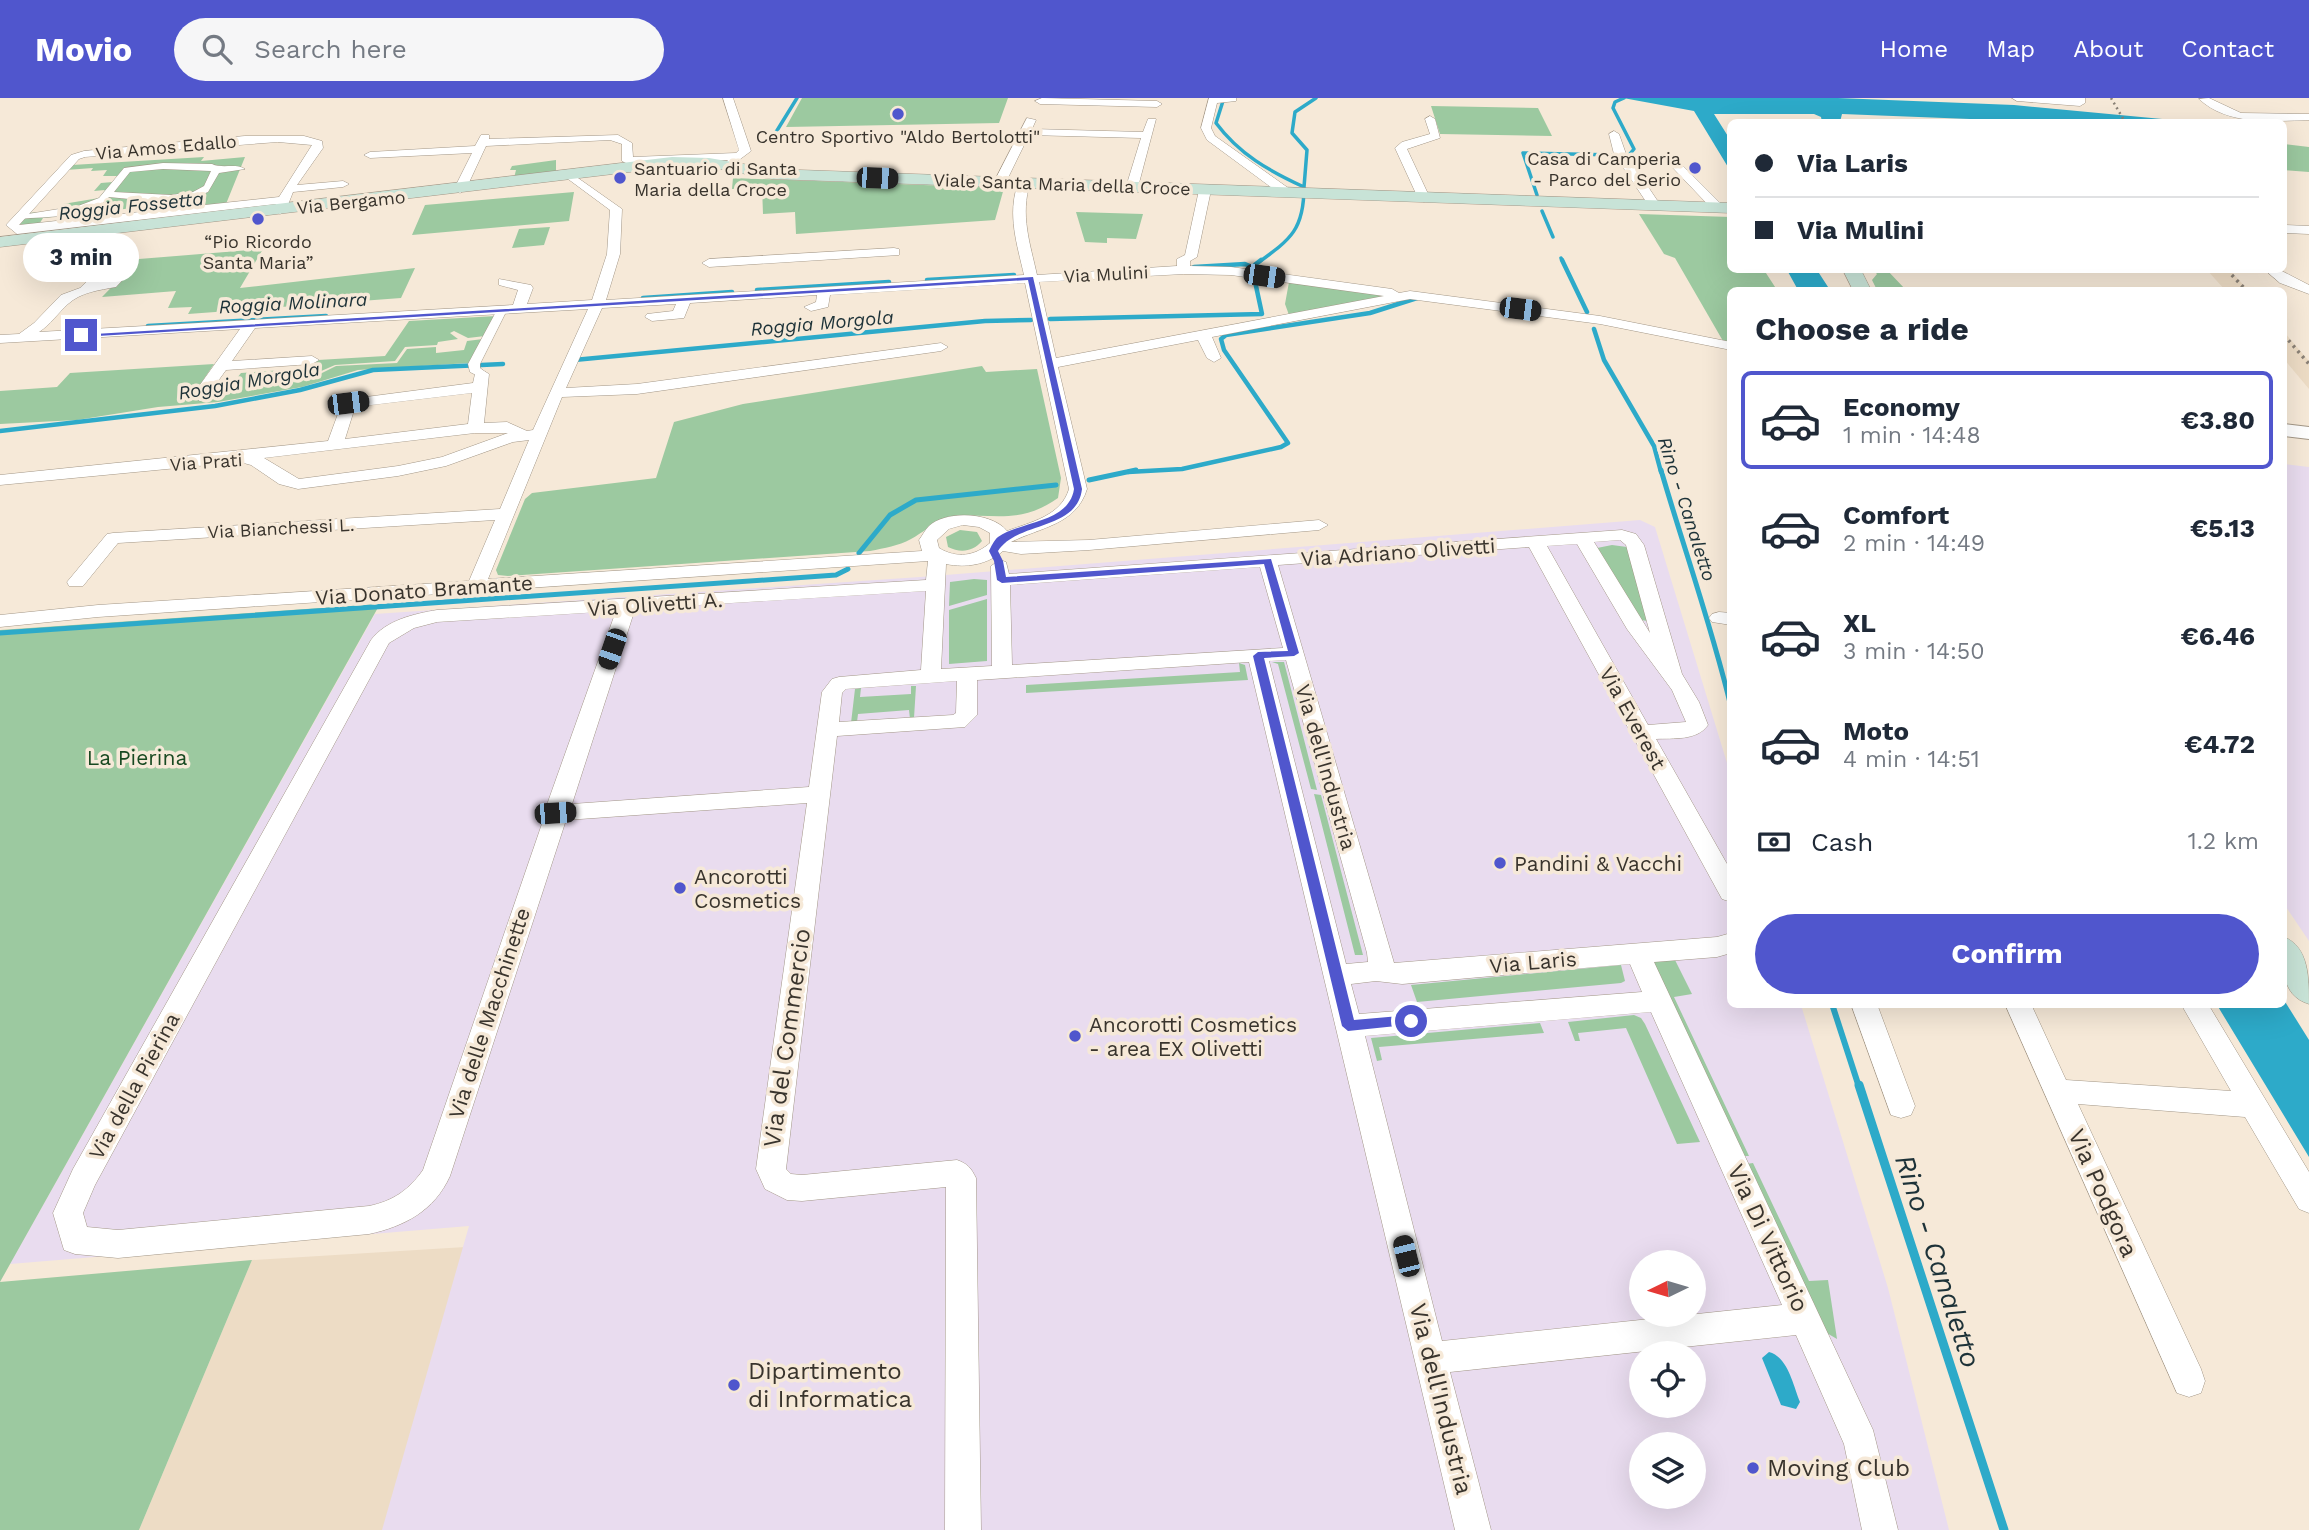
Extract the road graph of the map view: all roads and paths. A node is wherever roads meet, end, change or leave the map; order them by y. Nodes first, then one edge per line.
1 (732, 98) edge
2 (2017, 98) edge
3 (1041, 99) edge
4 (1232, 99) edge
5 (2204, 99) edge
6 (1157, 101) edge
7 (2080, 101) edge
8 (2309, 117) edge
9 (1430, 119) dead end
10 (1025, 132) junction
11 (1614, 134) dead end
12 (1148, 135) junction
13 (482, 143) junction
14 (370, 155) dead end
15 (702, 160) junction
16 (733, 161) junction
17 (1676, 164) dead end
18 (241, 169) dead end
19 (127, 170) junction
20 (216, 171) junction
21 (116, 172) dead end
22 (568, 174) junction
23 (1000, 182) junction
24 (1024, 183) junction
25 (343, 184) dead end
26 (1132, 187) junction
27 (460, 189) junction
28 (1205, 190) junction
29 (1299, 193) junction
30 (107, 194) junction
31 (1424, 198) junction
32 (284, 200) junction
33 (1655, 206) junction
34 (1724, 208) edge
35 (20, 216) junction
36 (2287, 229) edge
37 (2309, 230) edge
38 (0, 242) edge
39 (894, 252) dead end
40 (811, 257) junction
41 (709, 263) dead end
42 (1184, 270) junction
43 (2276, 273) edge
44 (1030, 278) junction
45 (1284, 279) junction
46 (504, 282) dead end
47 (92, 285) junction
48 (808, 288) junction
49 (2309, 290) edge
50 (824, 293) junction
51 (1392, 293) dead end
52 (692, 298) junction
53 (595, 304) junction
54 (520, 306) junction
55 (1282, 306) junction
56 (811, 307) dead end
57 (502, 310) junction
58 (652, 317) dead end
59 (248, 328) junction
60 (26, 334) junction
61 (1203, 334) junction
62 (0, 339) edge
63 (1727, 345) edge
64 (941, 347) dead end
65 (1214, 358) dead end
66 (312, 360) dead end
67 (1050, 364) junction
68 (221, 366) junction
69 (478, 373) junction
70 (556, 393) junction
71 (200, 396) dead end
72 (475, 428) junction
73 (2287, 430) edge
74 (2309, 433) edge
75 (533, 434) junction
76 (335, 446) junction
77 (240, 457) junction
78 (1074, 476) junction
79 (0, 481) edge
80 (506, 514) junction
81 (982, 522) junction
82 (1319, 525) dead end
83 (935, 530) junction
84 (1584, 540) junction
85 (1536, 543) junction
86 (999, 555) junction
87 (1268, 561) junction
88 (849, 562) junction
89 (936, 569) junction
90 (76, 582) dead end
91 (476, 586) junction
92 (627, 606) junction
93 (0, 621) edge
94 (1636, 627) junction
95 (1657, 628) junction
96 (382, 640) joint
97 (1294, 653) junction
98 (1258, 656) junction
99 (1002, 672) junction
100 (967, 674) junction
101 (1672, 676) junction
102 (931, 677) junction
103 (826, 730) junction
104 (1642, 733) junction
105 (819, 794) junction
106 (555, 813) junction
107 (1727, 886) edge
108 (1727, 944) edge
109 (1637, 953) junction
110 (2287, 956) edge
111 (1376, 971) junction
112 (1336, 975) junction
113 (2309, 990) edge
114 (1659, 1001) junction
115 (1865, 1008) edge
116 (2020, 1008) edge
117 (2196, 1008) edge
118 (1348, 1026) junction
119 (2057, 1091) junction
120 (2252, 1105) junction
121 (1901, 1106) dead end
122 (2309, 1199) edge
123 (411, 1207) joint
124 (1805, 1318) junction
125 (1431, 1358) junction
126 (2189, 1381) dead end
127 (963, 1530) edge
128 (1473, 1530) edge
129 (1880, 1530) edge

1 - 16 street
2 - 7 street
3 - 6 street
3 - 10 street
4 - 29 street
5 - 8 street
6 - 12 street
9 - 31 street
10 - 12 street
10 - 23 street
11 - 33 street
12 - 26 street
13 - 14 street
13 - 15 street
13 - 27 street
15 - 16 main road, Viale Santa Maria della Croce
15 - 22 main road, Via Bergamo
16 - 23 main road, Viale Santa Maria della Croce
17 - 34 street
18 - 20 street
19 - 20 street
19 - 21 street
19 - 30 street
20 - 30 street
22 - 27 main road, Via Bergamo
22 - 53 street
23 - 24 main road, Viale Santa Maria della Croce
24 - 26 main road, Viale Santa Maria della Croce
24 - 44 street
25 - 32 street
26 - 28 main road, Viale Santa Maria della Croce
27 - 32 main road, Via Bergamo
28 - 29 main road, Viale Santa Maria della Croce
28 - 42 street
29 - 31 main road, Viale Santa Maria della Croce
30 - 35 street
31 - 33 main road, Viale Santa Maria della Croce
32 - 35 street
32 - 35 street, Via Amos Edallo
32 - 38 main road, Via Bergamo
33 - 34 main road, Viale Santa Maria della Croce
36 - 37 street
39 - 40 street
40 - 41 street
40 - 48 street
42 - 44 street, Via Mulini
42 - 45 street, Via Mulini
43 - 49 street
44 - 50 street, Via Mulini
44 - 67 street
45 - 51 street, Via Mulini
45 - 55 street
46 - 54 street
47 - 47 street
47 - 60 street
48 - 50 street, Via Mulini
48 - 52 street, Via Mulini
50 - 56 street
52 - 53 street, Via Mulini
52 - 58 street
53 - 54 street, Via Mulini
53 - 70 street
54 - 57 street, Via Mulini
55 - 61 street
55 - 63 street
57 - 59 street, Via Mulini
57 - 69 street
59 - 60 street, Via Mulini
59 - 68 street
60 - 62 street, Via Mulini
61 - 65 street
61 - 67 street
64 - 70 street
66 - 68 street
67 - 78 street
68 - 71 street
69 - 72 street
69 - 76 street
70 - 75 street
72 - 75 street
72 - 76 street
73 - 74 street
75 - 77 street, Via Prati
75 - 80 street
76 - 77 street
77 - 79 street, Via Prati
78 - 81 street
78 - 86 street
80 - 90 street, Via Bianchessi L.
80 - 91 street
81 - 83 street
81 - 86 street
82 - 86 street
83 - 88 street
83 - 89 street
84 - 85 street, Via Adriano Olivetti
84 - 94 street
84 - 95 street, Via Adriano Olivetti
85 - 87 street, Via Adriano Olivetti
85 - 104 street, Via Everest
86 - 87 street, Via Adriano Olivetti
86 - 89 street, Via Olivetti A.
86 - 99 street
87 - 97 street, Via dell'Industria
88 - 89 street
88 - 91 street, Via Donato Bramante
89 - 92 street, Via Olivetti A.
89 - 102 street
91 - 93 street, Via Donato Bramante
92 - 96 street, Via Olivetti A.
92 - 106 street, Via delle Macchinette
94 - 95 street
94 - 101 street
95 - 101 street
96 - 123 street, Via della Pierina
97 - 98 street
97 - 111 street, Via dell'Industria
98 - 99 street
98 - 112 street, Via dell'Industria
99 - 100 street
100 - 102 street
100 - 103 street
101 - 104 street
102 - 103 street, Via del Commercio
103 - 105 street, Via del Commercio
104 - 107 street, Via Everest
105 - 106 street
105 - 127 street, Via del Commercio
106 - 123 street, Via delle Macchinette
108 - 109 street, Via Laris
109 - 111 street, Via Laris
109 - 114 street, Via Di Vittorio
110 - 113 main road
111 - 112 street, Via Laris
112 - 118 street, Via dell'Industria
114 - 118 street
114 - 124 street, Via Di Vittorio
115 - 121 street
116 - 119 street, Via Podgora
117 - 120 street
118 - 125 street, Via dell'Industria
119 - 120 street
119 - 126 street, Via Podgora
120 - 122 street
124 - 125 street
124 - 129 street, Via Di Vittorio
125 - 128 street, Via dell'Industria

